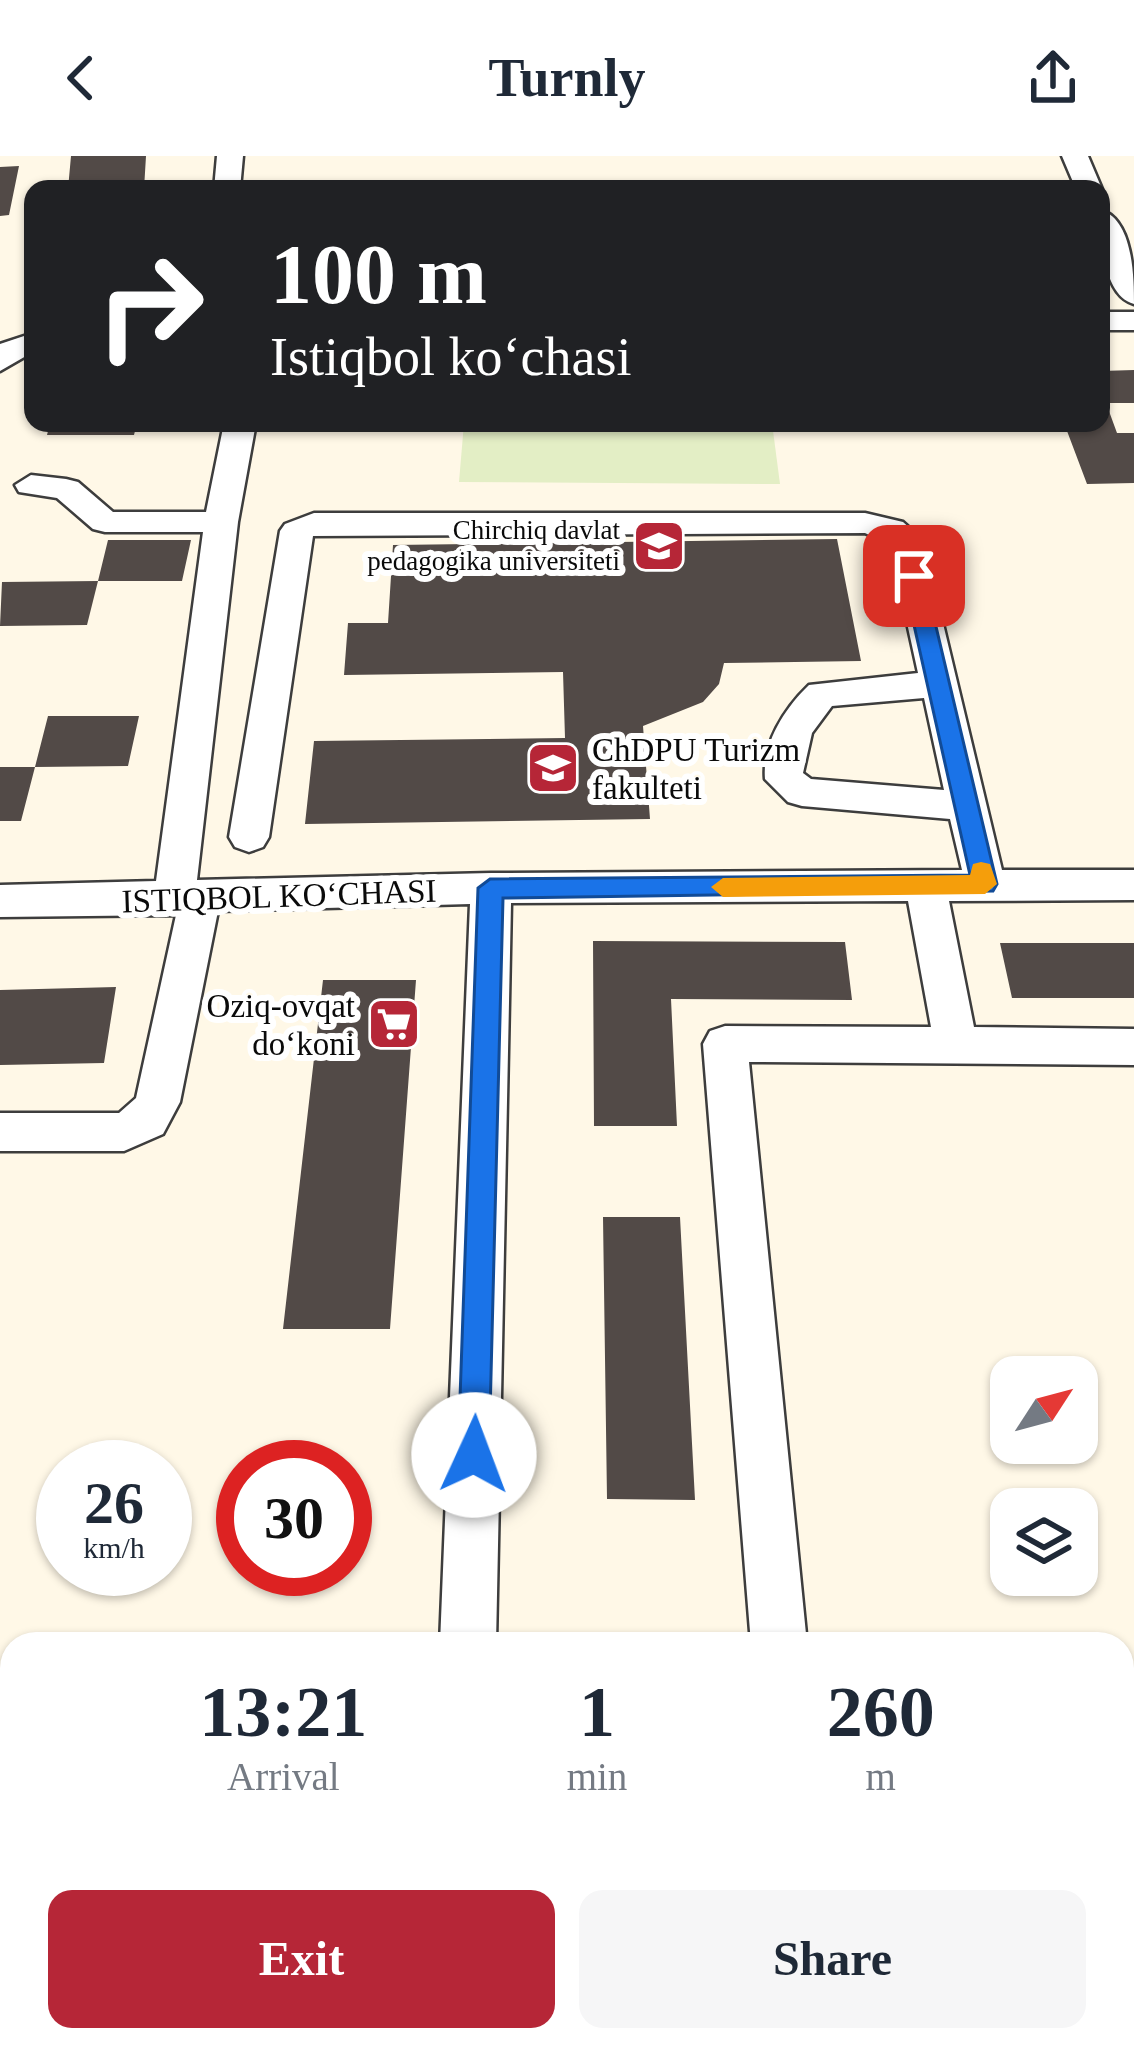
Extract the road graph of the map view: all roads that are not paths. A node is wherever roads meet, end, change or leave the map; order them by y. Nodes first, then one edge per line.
1 (1110, 239) edge
2 (1134, 295) edge
3 (24, 345) edge
4 (0, 362) edge
5 (238, 432) edge
6 (31, 485) dead end
7 (221, 522) junction
8 (936, 684) junction
9 (964, 806) junction
10 (249, 837) dead end
11 (985, 884) junction
12 (1134, 885) edge
13 (926, 886) junction
14 (490, 888) junction
15 (187, 899) junction
16 (0, 901) edge
17 (956, 1045) junction
18 (1134, 1047) edge
19 (0, 1132) edge
20 (468, 1632) edge
21 (778, 1632) edge

1 - 2 street
3 - 4 street
5 - 7 street
6 - 7 street
7 - 15 street
8 - 9 street
8 - 9 street
8 - 10 street
9 - 11 street
11 - 12 street, ISTIQBOL KO‘CHASI
11 - 13 street, ISTIQBOL KO‘CHASI
13 - 14 street, ISTIQBOL KO‘CHASI
13 - 17 street
14 - 15 street, ISTIQBOL KO‘CHASI
14 - 20 street
15 - 16 street, ISTIQBOL KO‘CHASI
15 - 19 street
17 - 18 street
17 - 21 street

